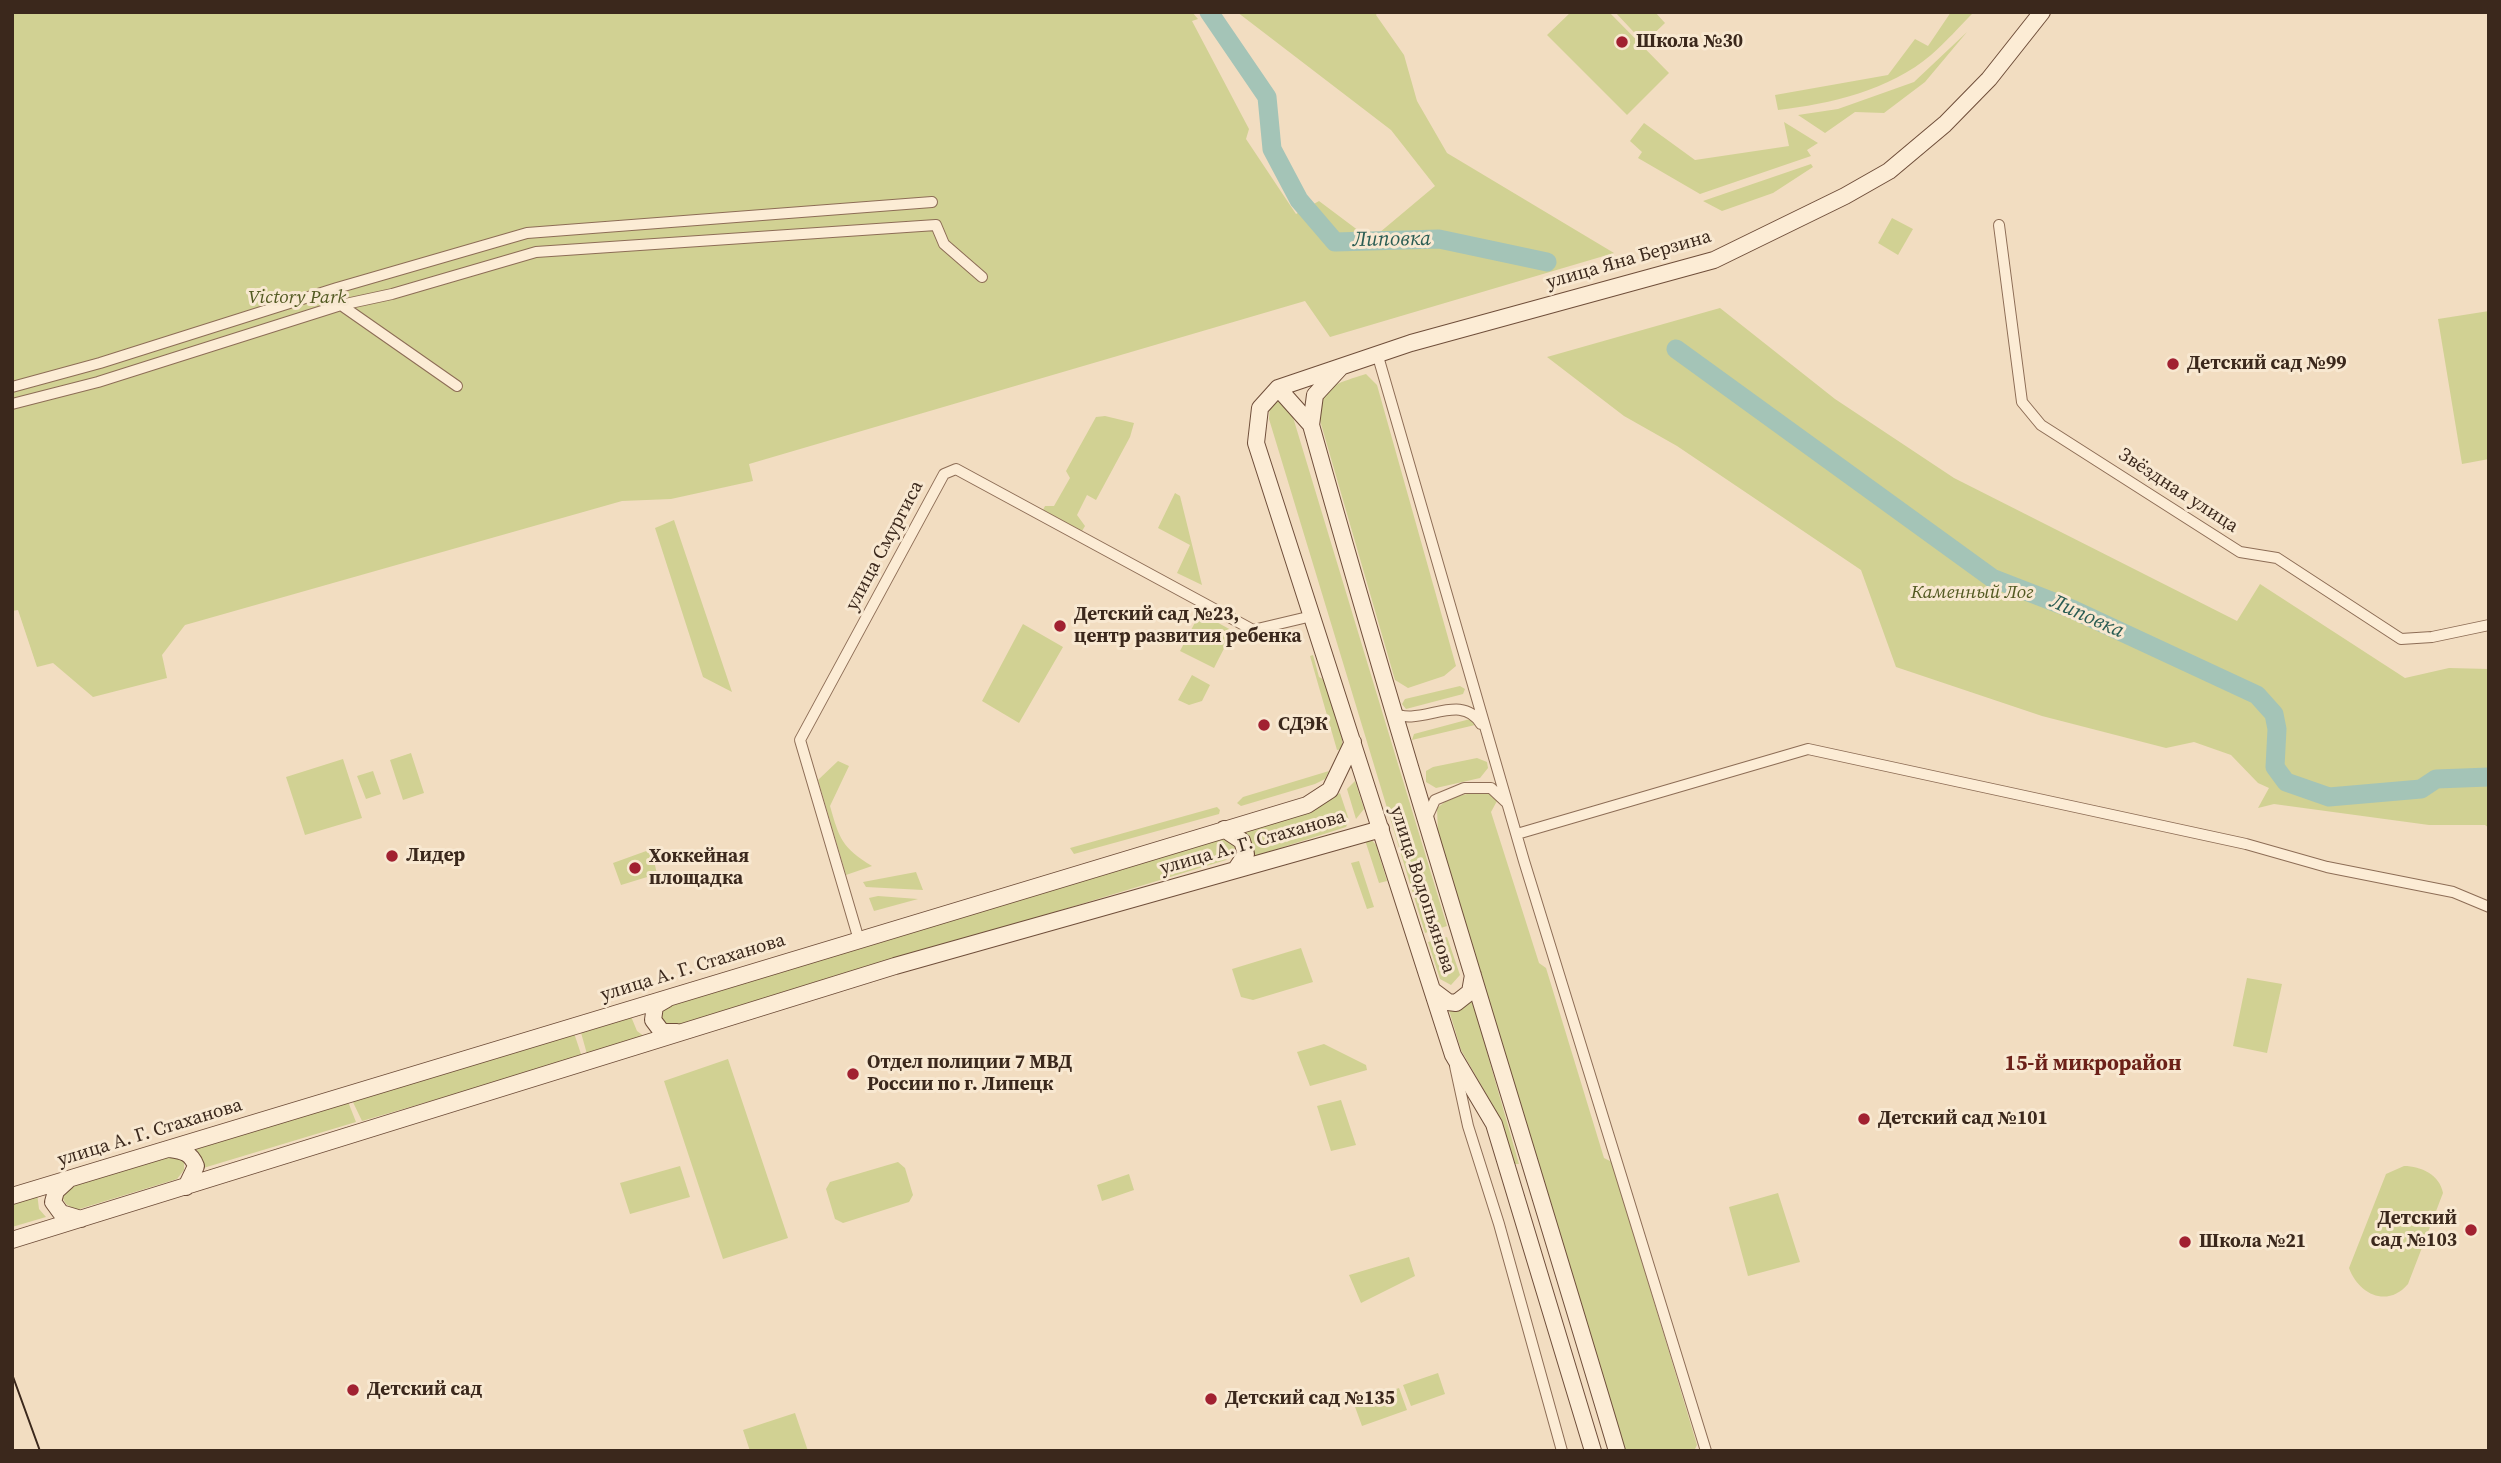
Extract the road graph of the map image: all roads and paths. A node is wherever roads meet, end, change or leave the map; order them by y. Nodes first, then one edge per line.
1 (2042, 12) edge
2 (932, 202) dead end
3 (1999, 225) dead end
4 (982, 277) dead end
5 (337, 288) junction
6 (341, 305) junction
7 (1377, 353) junction
8 (1346, 363) junction
9 (457, 386) dead end
10 (12, 387) edge
11 (1278, 388) junction
12 (12, 404) edge
13 (1311, 425) junction
14 (1312, 616) junction
15 (2489, 625) edge
16 (1391, 712) junction
17 (1486, 733) junction
18 (1353, 741) junction
19 (1507, 803) junction
20 (1426, 820) junction
21 (1224, 829) junction
22 (1381, 829) junction
23 (1517, 834) junction
24 (1236, 869) junction
25 (2489, 907) edge
26 (859, 940) junction
27 (1474, 973) junction
28 (1432, 990) junction
29 (672, 996) junction
30 (682, 1032) junction
31 (1453, 1055) junction
32 (169, 1149) junction
33 (69, 1180) junction
34 (187, 1187) junction
35 (12, 1196) edge
36 (82, 1220) junction
37 (12, 1240) edge
38 (1562, 1451) edge
39 (1593, 1451) edge
40 (1617, 1451) edge
41 (1706, 1451) edge

1 - 7 main road, улица Яна Берзина
2 - 5 street
3 - 15 street, Звёздная улица
4 - 6 street
5 - 6 street
5 - 10 street
6 - 9 street
6 - 12 street
7 - 8 main road, улица Яна Берзина
7 - 17 street
8 - 11 main road, улица Яна Берзина
8 - 13 main road, улица Водопьянова
11 - 13 main road, улица Водопьянова
11 - 14 main road, улица Водопьянова
13 - 16 main road, улица Водопьянова
14 - 18 main road, улица Водопьянова
14 - 26 street, улица Смургиса
16 - 17 street
16 - 20 main road, улица Водопьянова
17 - 19 street
18 - 21 main road, улица А. Г. Стаханова
18 - 22 main road, улица Водопьянова
19 - 20 street
19 - 23 street
20 - 27 main road, улица Водопьянова
21 - 24 main road
21 - 26 main road, улица А. Г. Стаханова
22 - 24 main road, улица А. Г. Стаханова
22 - 28 main road, улица Водопьянова
23 - 25 street
23 - 41 street
24 - 30 main road, улица А. Г. Стаханова
26 - 29 main road, улица А. Г. Стаханова
27 - 28 main road
27 - 40 main road, улица Водопьянова
28 - 31 main road, улица Водопьянова
29 - 30 main road
29 - 32 main road, улица А. Г. Стаханова
30 - 34 main road, улица А. Г. Стаханова
31 - 38 street
31 - 39 main road, улица Водопьянова
32 - 33 main road, улица А. Г. Стаханова
32 - 34 main road
33 - 35 main road, улица А. Г. Стаханова
33 - 36 main road
34 - 36 main road, улица А. Г. Стаханова
36 - 37 main road, улица А. Г. Стаханова

